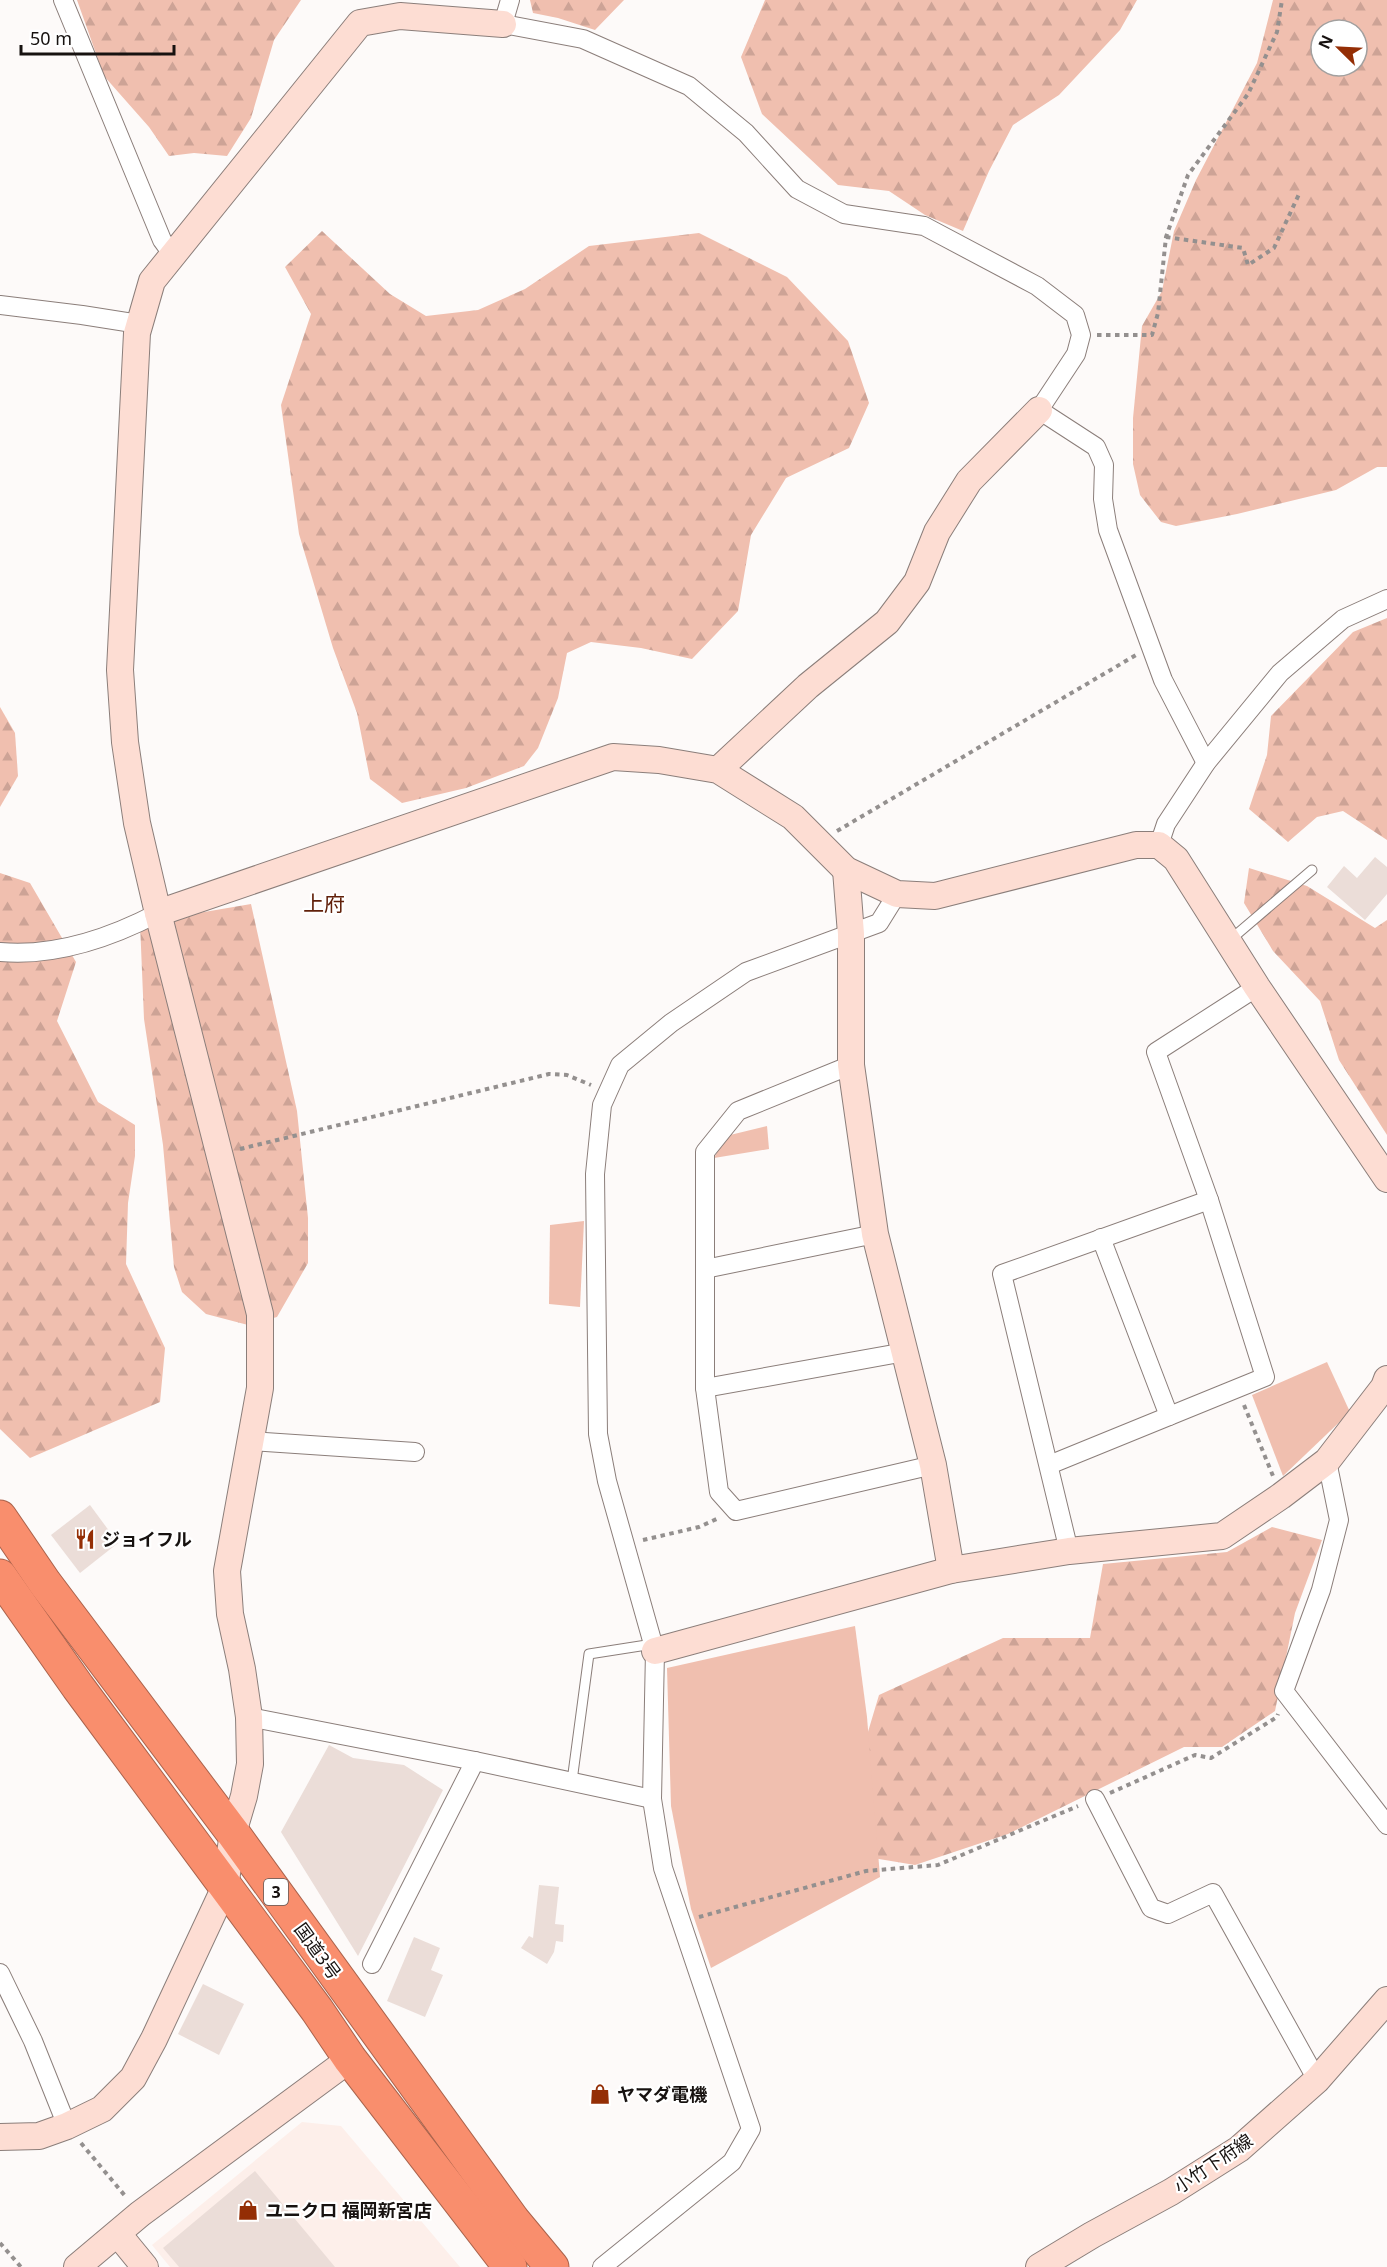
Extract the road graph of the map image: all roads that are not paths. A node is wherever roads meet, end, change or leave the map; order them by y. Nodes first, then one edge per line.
1 (63, 0) edge
2 (510, 0) edge
3 (503, 24) junction
4 (173, 255) junction
5 (0, 305) edge
6 (140, 324) junction
7 (1039, 410) junction
8 (1387, 599) edge
9 (1206, 764) junction
10 (718, 770) junction
11 (1159, 845) junction
12 (846, 870) junction
13 (1312, 870) dead end
14 (897, 894) junction
15 (158, 913) junction
16 (851, 934) junction
17 (1228, 942) junction
18 (0, 952) edge
19 (1257, 987) junction
20 (851, 1065) junction
21 (1387, 1179) edge
22 (1209, 1200) junction
23 (875, 1234) junction
24 (1101, 1238) junction
25 (705, 1269) junction
26 (905, 1352) junction
27 (1387, 1379) edge
28 (705, 1388) junction
29 (1169, 1416) junction
30 (251, 1441) junction
31 (415, 1452) dead end
32 (1327, 1461) junction
33 (933, 1465) junction
34 (1049, 1465) junction
35 (0, 1517) edge
36 (1070, 1551) junction
37 (951, 1570) junction
38 (0, 1576) edge
39 (654, 1648) junction
40 (249, 1717) junction
41 (476, 1761) junction
42 (572, 1781) junction
43 (652, 1799) junction
44 (1095, 1799) road end
45 (1387, 1825) edge
46 (233, 1833) junction
47 (225, 1887) junction
48 (372, 1964) dead end
49 (0, 1973) edge
50 (1387, 2000) edge
51 (350, 2059) junction
52 (1317, 2080) junction
53 (67, 2126) junction
54 (0, 2136) edge
55 (118, 2234) junction
56 (77, 2267) edge
57 (145, 2267) edge
58 (510, 2267) edge
59 (552, 2267) edge
60 (602, 2267) edge
61 (1039, 2267) edge

1 - 4 street
2 - 3 street
3 - 4 street
3 - 7 street
4 - 6 street
5 - 6 street
6 - 15 street
7 - 9 street
7 - 10 street
8 - 9 street
9 - 11 street
10 - 12 street
10 - 15 street
11 - 14 street
11 - 17 street
12 - 14 street
12 - 16 street
13 - 17 lane
14 - 16 street
15 - 18 street
15 - 30 street
16 - 20 street
16 - 39 street
17 - 19 street
19 - 21 street
19 - 22 street
20 - 23 street
20 - 25 street
22 - 24 street
22 - 29 street
23 - 25 street
23 - 26 street
24 - 29 street
24 - 34 street
25 - 28 street
26 - 28 street
26 - 33 street
27 - 32 street
28 - 33 street
29 - 34 street
30 - 31 street
30 - 40 street
32 - 36 street
32 - 45 street
33 - 37 street
34 - 36 street
35 - 46 highway, 国道3号 / 3
36 - 37 street
37 - 39 street
38 - 47 highway, 国道3号 / 3
39 - 42 lane
39 - 43 street
40 - 41 street
40 - 46 street
41 - 42 street
41 - 48 street
42 - 43 street
43 - 60 street
44 - 52 street
46 - 47 street
46 - 59 highway, 国道3号 / 3
47 - 51 highway, 国道3号 / 3
47 - 53 street
49 - 53 street
50 - 52 street, 小竹下府線
51 - 55 street
51 - 58 highway, 国道3号 / 3
52 - 61 street, 小竹下府線
53 - 54 street
55 - 56 street
55 - 57 street

